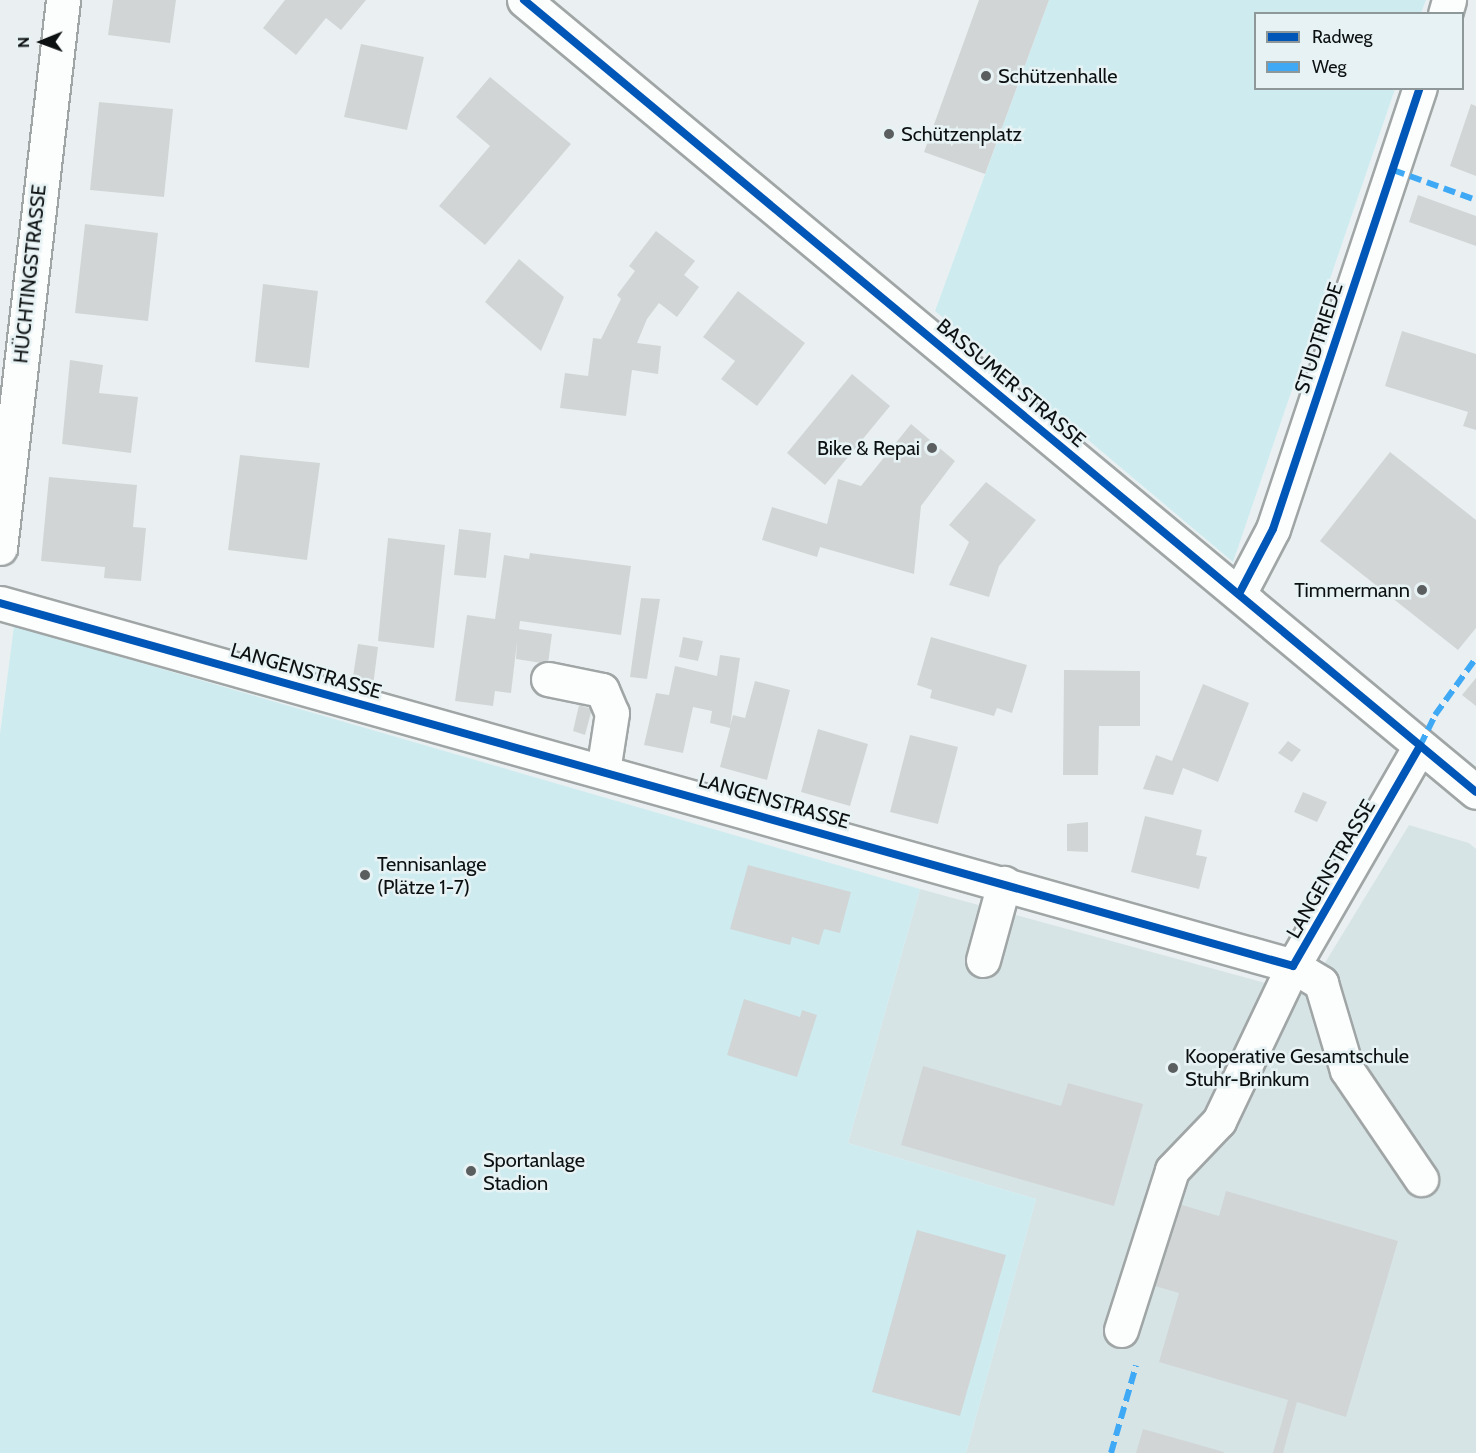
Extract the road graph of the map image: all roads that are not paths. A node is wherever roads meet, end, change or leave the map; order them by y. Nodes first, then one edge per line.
1 (63, 0) edge
2 (524, 0) edge
3 (1419, 90) edge
4 (0, 548) edge
5 (1239, 594) junction
6 (0, 603) edge
7 (548, 679) dead end
8 (1420, 746) junction
9 (603, 771) junction
10 (1476, 792) edge
11 (1004, 883) junction
12 (983, 960) dead end
13 (1293, 966) junction
14 (1421, 1179) dead end
15 (1121, 1330) dead end

1 - 4 street, HÜCHTINGSTRASSE
2 - 5 street, BASSUMER STRASSE
3 - 5 street, STUDTRIEDE
5 - 8 street, BASSUMER STRASSE
6 - 9 street, LANGENSTRASSE
7 - 9 street
8 - 10 street, BASSUMER STRASSE
8 - 13 street, LANGENSTRASSE
9 - 11 street, LANGENSTRASSE
11 - 12 street
11 - 13 street, LANGENSTRASSE
13 - 14 street
13 - 15 street

